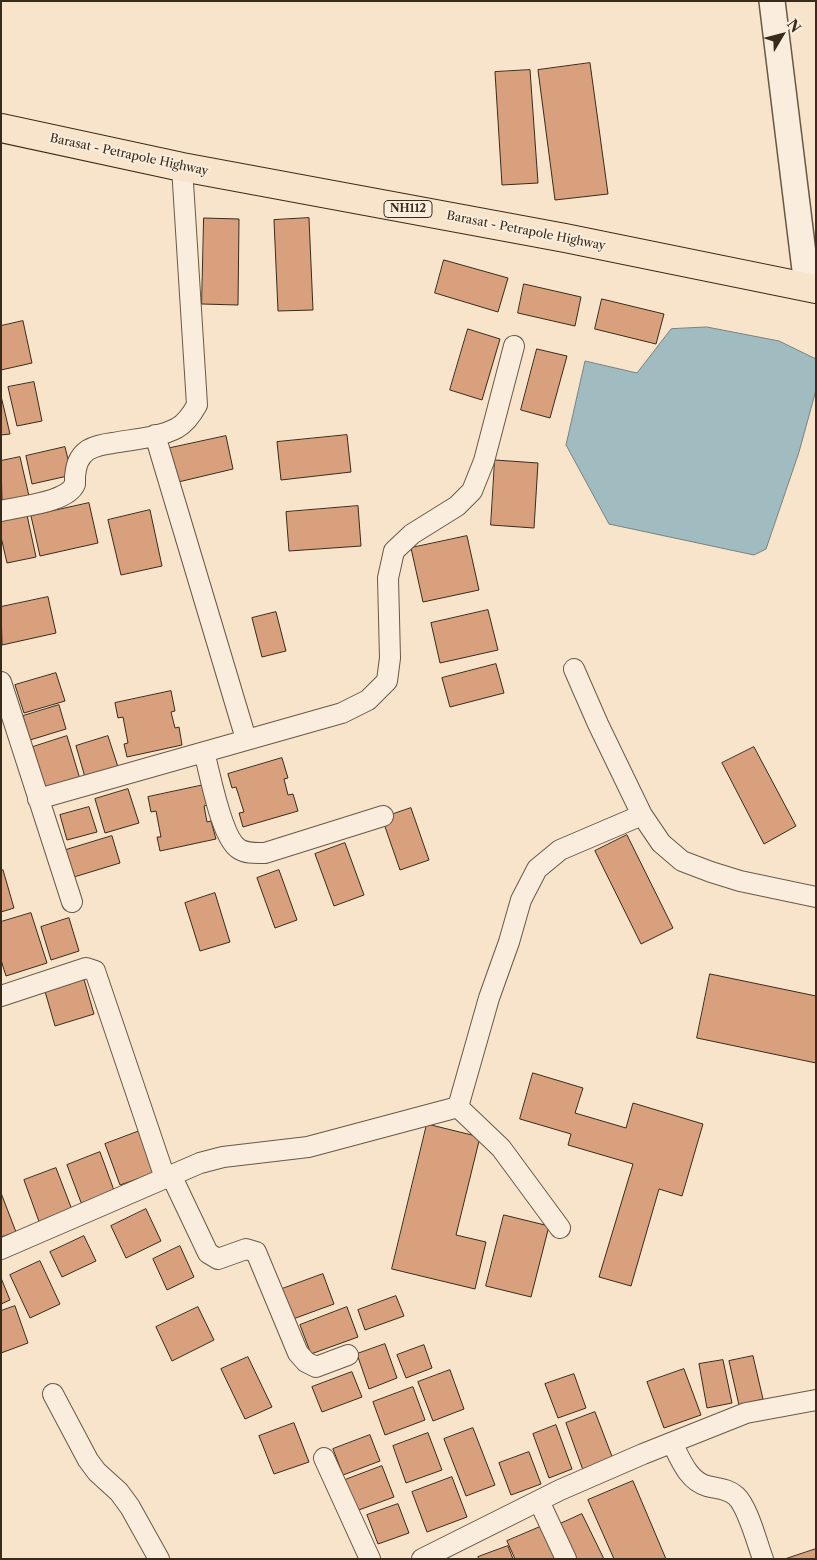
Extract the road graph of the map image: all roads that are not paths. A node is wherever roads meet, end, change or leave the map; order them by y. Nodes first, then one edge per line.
1 (772, 1) edge
2 (1, 128) edge
3 (182, 167) junction
4 (811, 287) edge
5 (514, 346) dead end
6 (155, 435) junction
7 (1, 511) edge
8 (574, 669) dead end
9 (1, 682) edge
10 (246, 739) junction
11 (204, 752) junction
12 (38, 798) junction
13 (642, 814) junction
14 (383, 816) dead end
15 (816, 897) edge
16 (72, 902) dead end
17 (1, 996) edge
18 (458, 1108) junction
19 (168, 1177) junction
20 (560, 1228) dead end
21 (1, 1249) edge
22 (348, 1356) dead end
23 (53, 1394) dead end
24 (816, 1400) edge
25 (672, 1442) junction
26 (324, 1458) dead end
27 (539, 1501) junction
28 (159, 1559) edge
29 (370, 1559) edge
30 (422, 1559) edge
31 (566, 1559) edge
32 (763, 1559) edge

1 - 4 street
2 - 3 highway, Barasat - Petrapole Highway / NH112
3 - 4 highway, Barasat - Petrapole Highway / NH112
3 - 6 street
5 - 10 street
6 - 7 street
6 - 10 street
8 - 13 street
9 - 12 street
10 - 11 street
11 - 12 street
11 - 14 street
12 - 16 street
13 - 15 street
13 - 18 street
17 - 19 street
18 - 19 street
18 - 20 street
19 - 21 street
19 - 22 street
23 - 28 street
24 - 25 street
25 - 27 street
25 - 32 street
26 - 29 street
27 - 30 street
27 - 31 street

